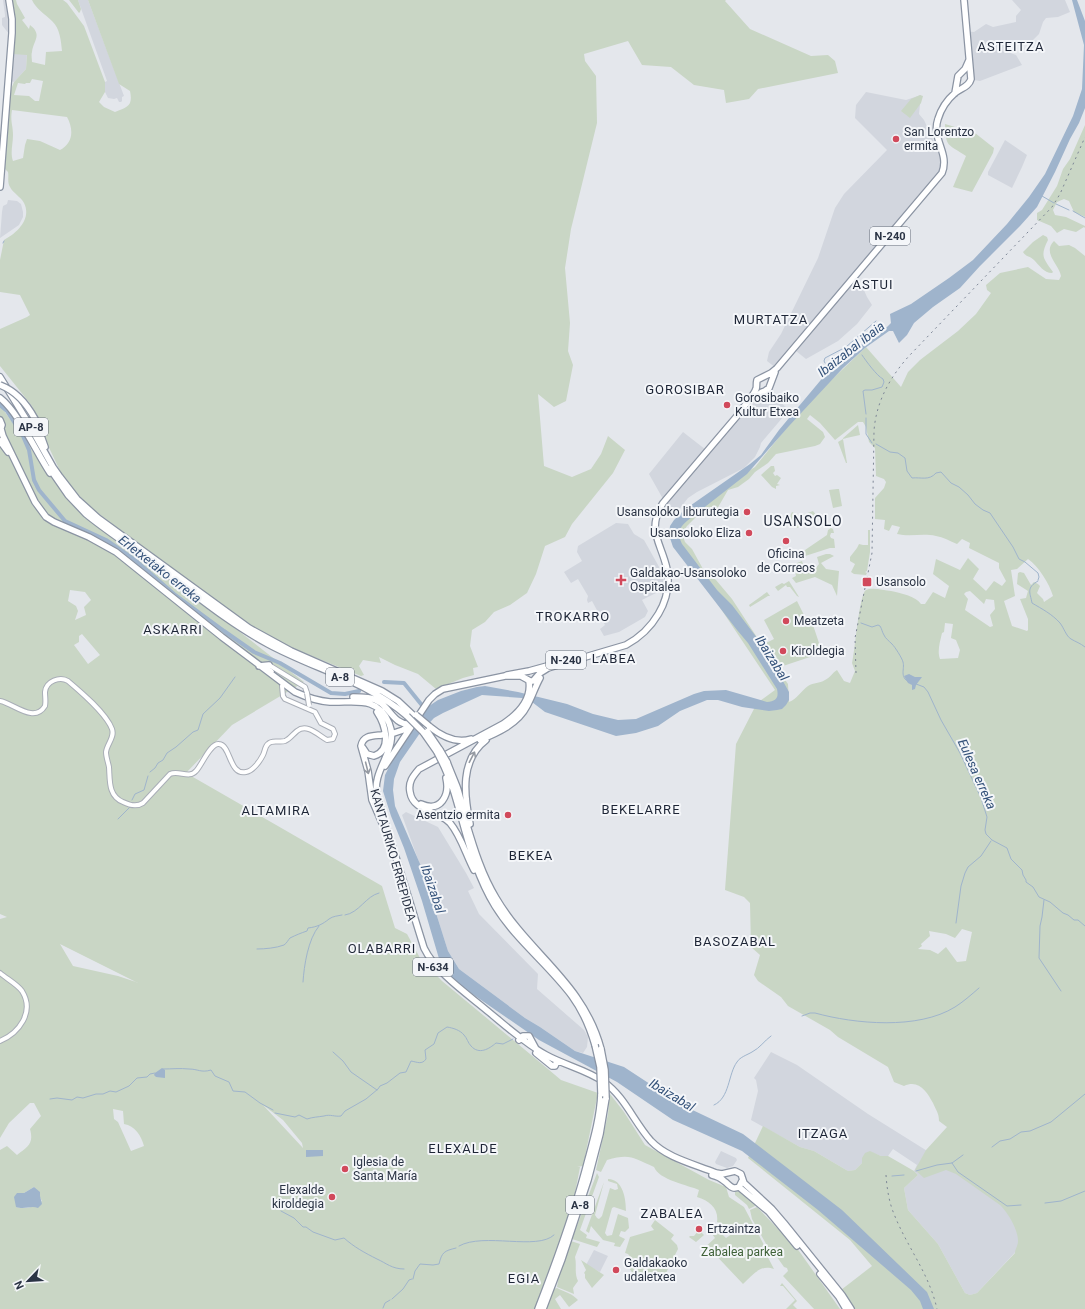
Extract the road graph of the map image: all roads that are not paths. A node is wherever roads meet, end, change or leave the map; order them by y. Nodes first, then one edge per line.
1 (9, 0) edge
2 (964, 0) edge
3 (969, 58) junction
4 (962, 72) junction
5 (970, 76) junction
6 (957, 81) junction
7 (964, 86) junction
8 (954, 94) junction
9 (0, 187) edge
10 (777, 368) junction
11 (0, 377) edge
12 (763, 378) junction
13 (0, 384) edge
14 (770, 384) junction
15 (757, 388) junction
16 (762, 392) junction
17 (2, 399) edge
18 (741, 411) junction
19 (0, 420) edge
20 (1, 430) edge
21 (0, 441) edge
22 (50, 469) joint
23 (60, 478) junction
24 (68, 495) junction
25 (643, 633) junction
26 (270, 665) junction
27 (259, 666) junction
28 (552, 667) junction
29 (530, 671) junction
30 (507, 676) junction
31 (532, 679) junction
32 (285, 689) junction
33 (530, 692) junction
34 (317, 700) junction
35 (0, 701) edge
36 (525, 706) junction
37 (309, 707) junction
38 (378, 712) junction
39 (408, 713) junction
40 (415, 717) junction
41 (426, 729) junction
42 (407, 733) junction
43 (495, 734) junction
44 (382, 735) dead end
45 (483, 735) junction
46 (372, 736) junction
47 (437, 751) junction
48 (443, 763) junction
49 (382, 823) junction
50 (393, 849) junction
51 (482, 870) junction
52 (490, 898) junction
53 (0, 973) edge
54 (520, 1040) junction
55 (0, 1041) edge
56 (536, 1051) junction
57 (557, 1063) junction
58 (604, 1096) junction
59 (728, 1173) junction
60 (742, 1181) junction
61 (726, 1182) junction
62 (739, 1187) junction
63 (538, 1309) edge
64 (543, 1309) edge
65 (846, 1309) edge
66 (851, 1309) edge

1 - 9 highway
2 - 3 highway
3 - 4 highway, N-240
3 - 5 highway
4 - 5 highway
4 - 6 highway, N-240
5 - 7 highway, N-240
6 - 7 highway
6 - 8 highway, N-240
7 - 8 highway, N-240
8 - 10 highway, N-240
10 - 12 highway, N-240
10 - 14 highway, N-240
11 - 23 highway, AP-8
12 - 14 highway
12 - 15 highway, N-240
13 - 22 highway, AP-8
13 - 23 highway, bridge
14 - 16 highway, N-240
15 - 16 highway
15 - 18 highway, N-240
16 - 18 highway, N-240
17 - 24 highway
18 - 25 highway, N-240
19 - 20 highway, N-634
20 - 27 highway, KANTAURIKO ERREPIDEA / N-634
21 - 32 highway, KANTAURIKO ERREPIDEA / N-634
22 - 24 highway, A-8
23 - 39 highway, A-8
24 - 39 highway, A-8
25 - 28 highway, N-240
25 - 29 highway, N-240
26 - 27 highway
26 - 32 highway, N-634
26 - 37 street, bridge
27 - 32 highway, KANTAURIKO ERREPIDEA / N-634
28 - 31 highway, N-240
28 - 33 highway
29 - 30 highway, N-240
29 - 31 highway, N-240
29 - 31 highway, N-240
30 - 31 highway, N-240
30 - 33 highway
30 - 40 highway, N-240
31 - 33 highway
32 - 34 highway, KANTAURIKO ERREPIDEA / N-634
32 - 37 street
32 - 38 highway, KANTAURIKO ERREPIDEA / N-634
33 - 36 highway
34 - 40 highway
34 - 50 highway, KANTAURIKO ERREPIDEA / N-634
35 - 37 street
36 - 43 highway
36 - 45 highway
38 - 46 highway
38 - 49 highway, KANTAURIKO ERREPIDEA / N-634
39 - 40 highway
39 - 41 highway, A-8, bridge
40 - 41 highway, bridge
40 - 42 highway
40 - 42 highway
41 - 45 highway
41 - 47 highway, A-8
41 - 47 highway, A-8
42 - 50 highway
43 - 48 highway
51 -> 43 highway
44 - 46 highway
45 - 52 highway
46 -> 49 highway
47 - 48 highway, A-8, bridge
48 - 51 highway, A-8
48 - 52 highway, A-8
49 - 54 highway, KANTAURIKO ERREPIDEA / N-634
50 - 54 highway, KANTAURIKO ERREPIDEA / N-634
51 - 58 highway, A-8, bridge
52 - 58 highway, A-8, bridge
53 - 55 street
54 - 56 highway, KANTAURIKO ERREPIDEA / N-634
54 - 56 highway
56 - 57 highway
57 - 59 highway
57 - 61 highway
58 - 63 highway, A-8
58 - 64 highway, A-8
59 - 60 highway
59 - 61 highway
60 - 62 highway
60 - 66 highway
61 - 62 highway
62 - 65 highway

